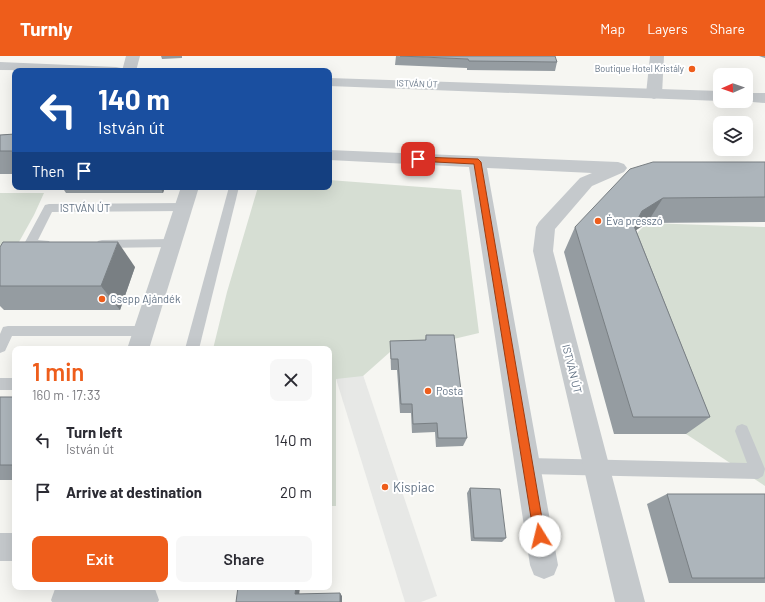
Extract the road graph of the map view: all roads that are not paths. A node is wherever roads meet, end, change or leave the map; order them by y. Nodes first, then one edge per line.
1 (133, 56) edge
2 (657, 56) edge
3 (0, 66) edge
4 (46, 68) edge
5 (130, 68) edge
6 (332, 82) edge
7 (654, 94) junction
8 (713, 96) edge
9 (753, 98) edge
10 (765, 98) edge
11 (332, 155) edge
12 (478, 162) junction
13 (554, 166) junction
14 (586, 182) junction
15 (189, 190) edge
16 (233, 190) edge
17 (183, 207) junction
18 (171, 243) junction
19 (53, 244) edge
20 (93, 244) edge
21 (140, 340) edge
22 (193, 346) edge
23 (0, 348) edge
24 (0, 384) edge
25 (12, 384) edge
26 (742, 431) dead end
27 (528, 466) junction
28 (597, 467) junction
29 (12, 547) edge
30 (0, 548) edge
31 (544, 564) dead end
32 (67, 596) edge
33 (143, 602) edge
34 (630, 602) edge

1 - 5 street
2 - 7 street
3 - 4 street
6 - 7 street, ISTVÁN ÚT
7 - 8 street, ISTVÁN ÚT
9 - 10 street
11 - 12 street, ISTVÁN ÚT
12 - 13 street, ISTVÁN ÚT
12 - 27 street
13 - 14 street
13 - 14 street, ISTVÁN ÚT
14 - 28 street, ISTVÁN ÚT
15 - 17 street
16 - 22 lane
17 - 18 street
17 - 19 lane, ISTVÁN ÚT
18 - 20 lane
18 - 21 street
21 - 23 lane
24 - 25 lane
26 - 28 lane
27 - 28 lane
27 - 31 street
28 - 34 street, ISTVÁN ÚT
29 - 30 street
32 - 33 street

